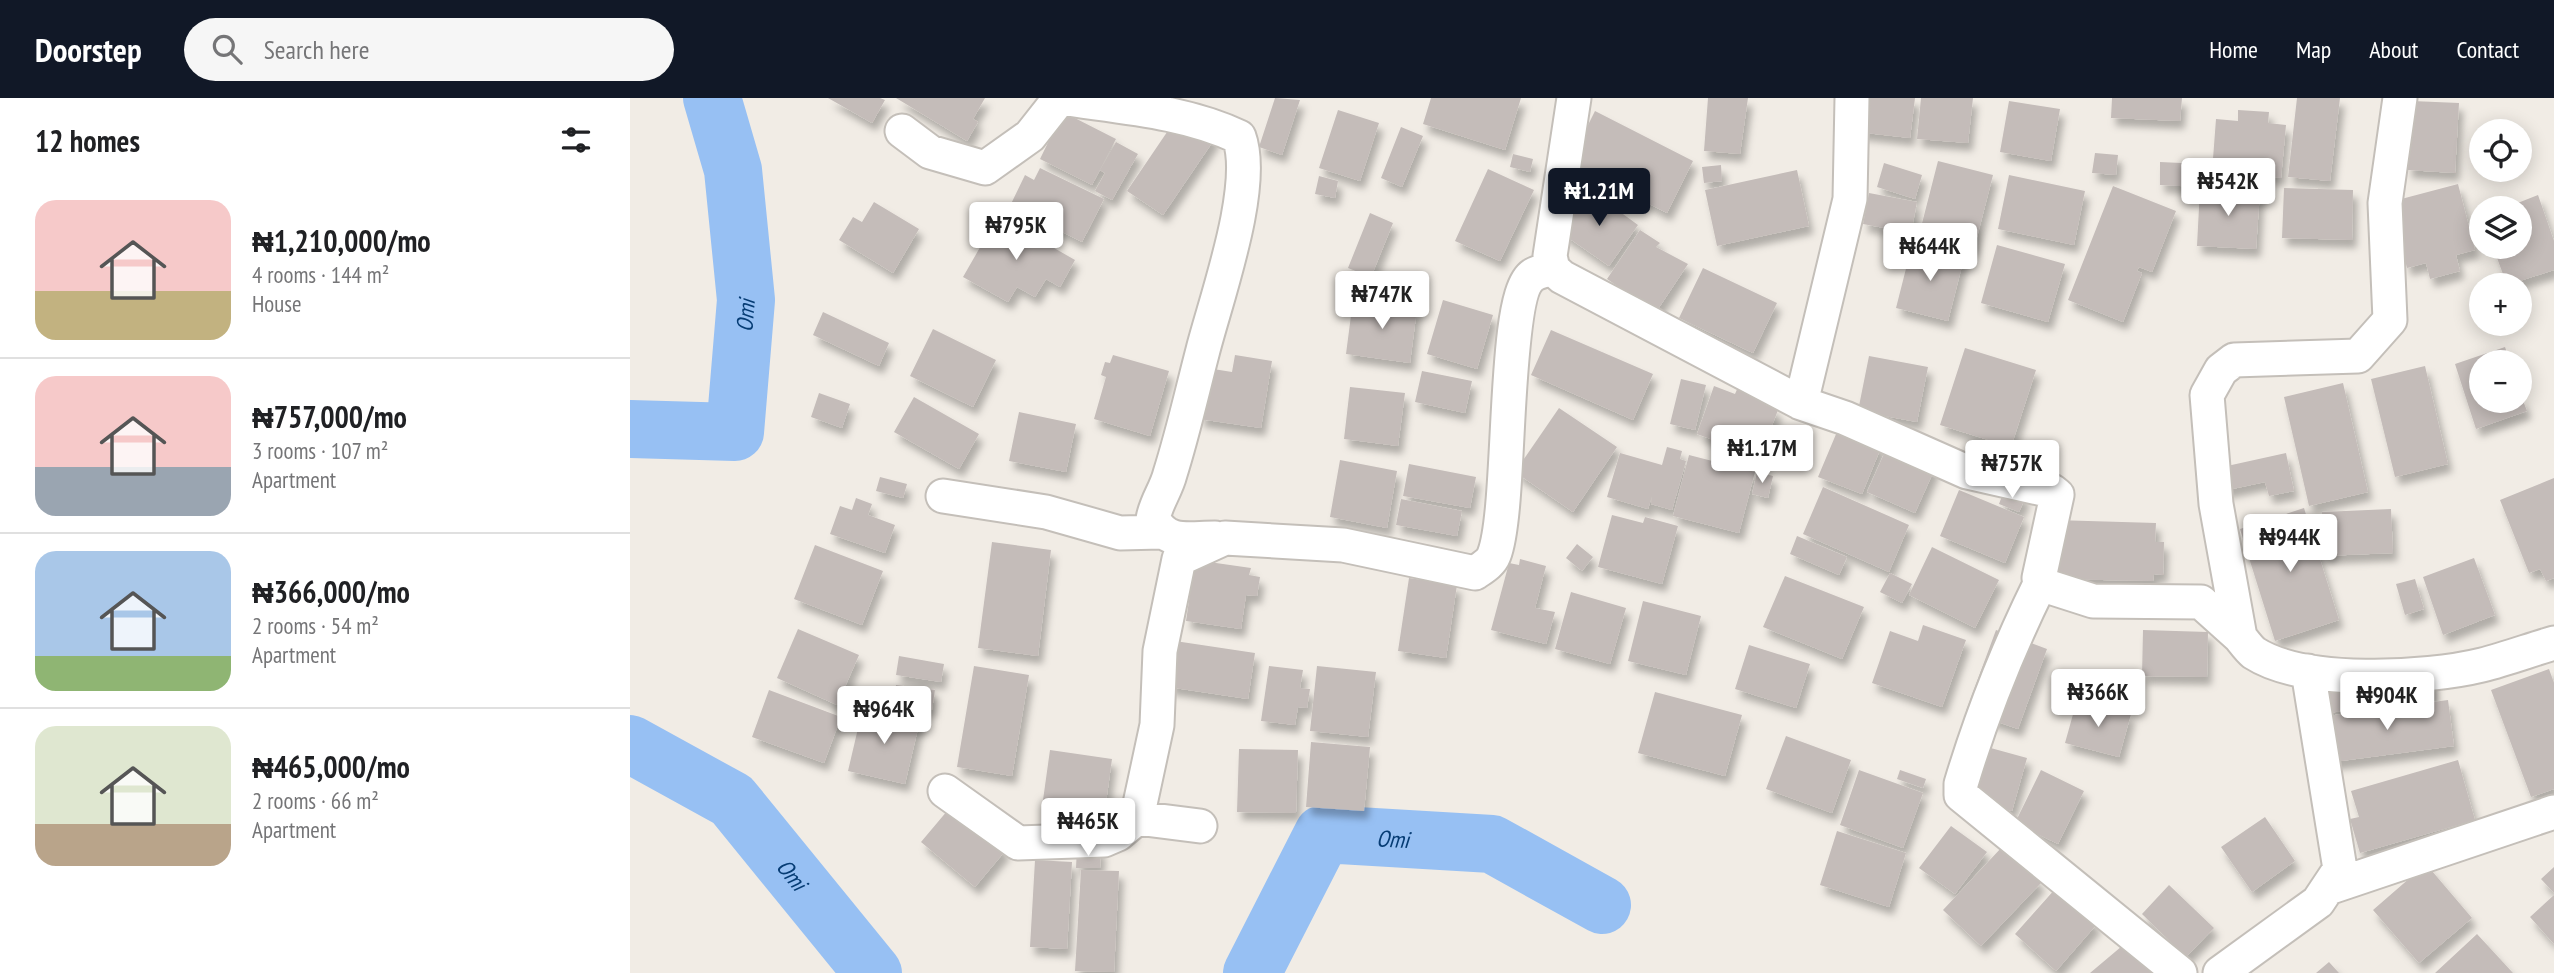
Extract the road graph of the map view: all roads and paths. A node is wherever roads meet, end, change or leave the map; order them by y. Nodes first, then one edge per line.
1 (1060, 98) edge
2 (1574, 98) edge
3 (1852, 98) edge
4 (2400, 98) edge
5 (902, 131) dead end
6 (1553, 268) junction
7 (1801, 402) junction
8 (943, 496) dead end
9 (1161, 532) junction
10 (1225, 538) junction
11 (2040, 584) junction
12 (2240, 638) junction
13 (2554, 643) edge
14 (2308, 671) junction
15 (945, 792) dead end
16 (2554, 812) edge
17 (1137, 818) junction
18 (1200, 826) dead end
19 (2331, 887) junction
20 (2180, 973) edge
21 (2220, 973) edge

1 - 5 street
1 - 9 street
2 - 6 street
3 - 7 street
4 - 12 street
6 - 7 street
6 - 10 street
7 - 11 street
8 - 9 street
9 - 10 street
10 - 17 street
11 - 12 street
11 - 20 street
12 - 14 street
13 - 14 street
14 - 19 street
15 - 17 street
16 - 19 street
17 - 18 street
19 - 21 street

